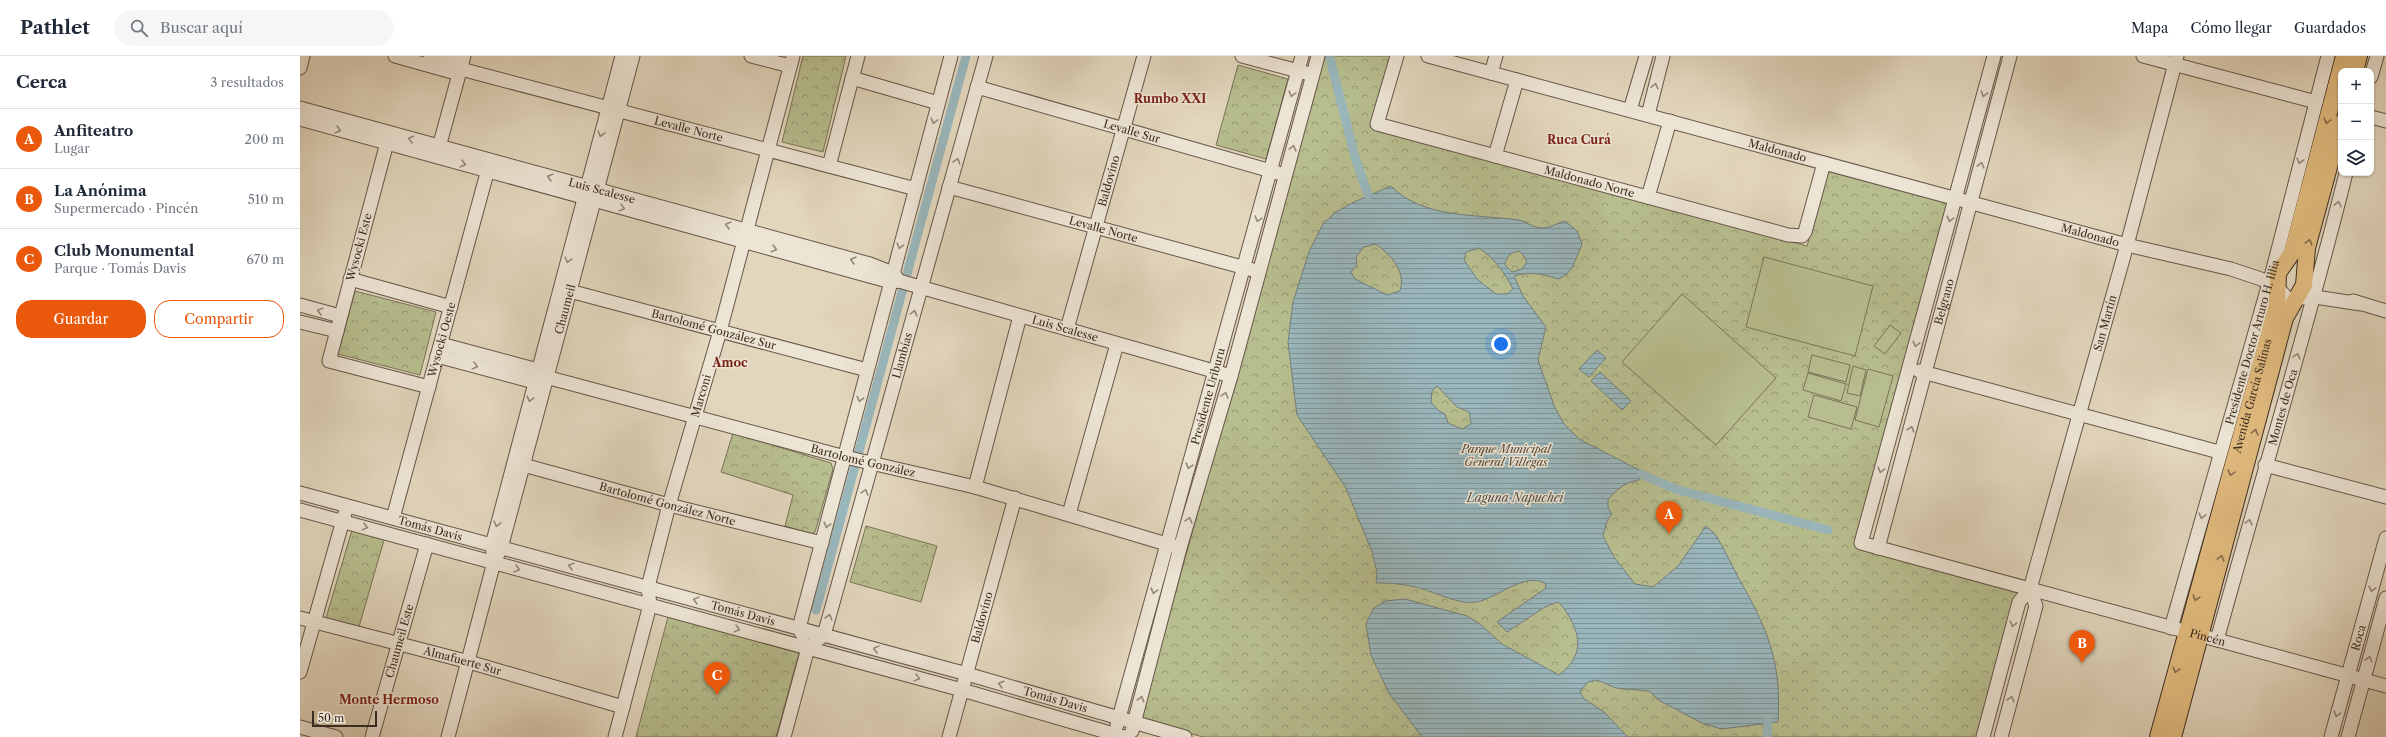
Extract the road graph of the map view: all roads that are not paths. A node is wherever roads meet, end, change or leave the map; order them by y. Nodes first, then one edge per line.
1 (303, 56) edge
2 (395, 56) edge
3 (430, 56) edge
4 (464, 56) edge
5 (622, 56) edge
6 (633, 56) edge
7 (751, 56) edge
8 (858, 56) edge
9 (951, 56) edge
10 (986, 56) edge
11 (1144, 56) edge
12 (1242, 56) edge
13 (1302, 56) edge
14 (1318, 56) edge
15 (1397, 56) edge
16 (1428, 56) edge
17 (1496, 56) edge
18 (1646, 56) edge
19 (1663, 56) edge
20 (1994, 56) edge
21 (2010, 56) edge
22 (2143, 56) edge
23 (2328, 56) edge
24 (2344, 56) edge
25 (2359, 56) edge
26 (2377, 56) edge
27 (2176, 60) edge
28 (791, 61) edge
29 (1476, 62) edge
30 (300, 68) edge
31 (2356, 68) edge
32 (2374, 68) edge
33 (461, 69) junction
34 (1298, 71) junction
35 (1491, 73) junction
36 (1313, 74) junction
37 (852, 78) junction
38 (1517, 80) junction
39 (977, 87) junction
40 (2316, 102) junction
41 (938, 103) junction
42 (300, 108) edge
43 (614, 110) junction
44 (1630, 110) junction
45 (1648, 115) junction
46 (2374, 118) edge
47 (300, 119) edge
48 (1670, 121) junction
49 (2386, 121) edge
50 (1125, 129) junction
51 (2338, 134) edge
52 (388, 138) junction
53 (440, 147) junction
54 (768, 150) junction
55 (1495, 156) junction
56 (1824, 163) junction
57 (490, 166) junction
58 (829, 166) junction
59 (1271, 171) junction
60 (1286, 175) junction
61 (2345, 176) edge
62 (949, 187) junction
63 (916, 189) junction
64 (591, 194) junction
65 (1648, 197) junction
66 (1956, 198) junction
67 (1971, 202) junction
68 (1097, 226) junction
69 (746, 235) junction
70 (2127, 244) junction
71 (2288, 261) junction
72 (1244, 268) junction
73 (2230, 269) junction
74 (2273, 269) junction
75 (1258, 271) junction
76 (2305, 273) junction
77 (350, 279) junction
78 (903, 282) junction
79 (2273, 285) junction
80 (565, 290) junction
81 (2316, 293) junction
82 (2295, 299) junction
83 (300, 305) edge
84 (451, 307) junction
85 (2386, 311) edge
86 (340, 316) junction
87 (1020, 316) junction
88 (300, 322) edge
89 (1067, 330) junction
90 (337, 331) junction
91 (720, 331) junction
92 (1117, 344) junction
93 (439, 350) junction
94 (1909, 368) junction
95 (867, 370) junction
96 (1215, 371) junction
97 (1926, 373) junction
98 (539, 376) junction
99 (1231, 376) junction
100 (429, 387) junction
101 (2079, 414) junction
102 (694, 418) junction
103 (2219, 452) junction
104 (859, 460) junction
105 (518, 463) junction
106 (2265, 465) junction
107 (975, 487) junction
108 (300, 493) edge
109 (2386, 497) edge
110 (1015, 498) junction
111 (346, 505) junction
112 (669, 505) junction
113 (300, 510) edge
114 (1069, 514) junction
115 (393, 518) junction
116 (343, 521) junction
117 (2386, 538) edge
118 (822, 543) junction
119 (1167, 543) junction
120 (427, 544) junction
121 (496, 546) junction
122 (1180, 548) junction
123 (1878, 548) junction
124 (494, 562) junction
125 (648, 587) junction
126 (2030, 589) junction
127 (2386, 598) edge
128 (650, 605) junction
129 (300, 618) edge
130 (314, 621) junction
131 (799, 628) junction
132 (2171, 628) junction
133 (2194, 634) junction
134 (824, 635) junction
135 (2217, 640) junction
136 (398, 644) junction
137 (808, 648) junction
138 (469, 662) junction
139 (300, 672) edge
140 (967, 674) junction
141 (2348, 676) junction
142 (2364, 680) junction
143 (2386, 686) edge
144 (962, 690) junction
145 (623, 707) junction
146 (1119, 718) junction
147 (1135, 723) junction
148 (300, 727) edge
149 (1117, 736) edge
150 (336, 737) edge
151 (372, 737) edge
152 (448, 737) edge
153 (615, 737) edge
154 (784, 737) edge
155 (949, 737) edge
156 (1131, 737) edge
157 (1185, 737) edge
158 (1983, 737) edge
159 (2001, 737) edge
160 (2158, 737) edge
161 (2173, 737) edge
162 (2331, 737) edge
163 (2348, 737) edge

1 - 30 street
2 - 33 street, Levalle Norte
3 - 33 street, Levalle Norte
4 - 33 street
5 - 43 street, Chaumeil
6 - 43 street, Chaumeil
7 - 28 street
8 - 37 street
9 - 41 street, Llambías
10 - 39 street, Llambías
11 - 50 street, Baldovino
12 - 34 street
13 - 34 street, Presidente Uriburu
14 - 36 street, Presidente Uriburu
15 - 55 street, Maldonado Norte
16 - 29 street, Maldonado
17 - 35 street
18 - 44 street
45 -> 19 street
20 -> 66 street, Belgrano
67 -> 21 street, Belgrano
22 - 27 street
23 - 40 street, Presidente Doctor Arturo H. Illia
24 -> 71 main road, Avenida García Salinas
25 - 31 main road
26 - 32 street
27 - 40 street
27 - 70 street, San Martín
28 - 54 street, Marconi
29 - 35 street, Maldonado
33 - 43 street, Levalle Norte
33 - 53 street
34 - 36 street
34 -> 59 street, Presidente Uriburu
35 - 38 street, Maldonado
60 -> 36 street, Presidente Uriburu
37 - 41 street
37 - 58 street
38 - 44 street, Maldonado
38 - 55 street
39 - 50 street, Levalle Sur
62 -> 39 street, Llambías
40 -> 74 street, Presidente Doctor Arturo H. Illia
41 -> 63 street, Llambías
42 - 52 street, Luis Scalesse
43 - 54 street, Levalle Norte
43 - 64 street, Chaumeil
44 - 45 street, Maldonado
45 - 48 street, Maldonado
46 - 49 street
47 -> 52 street, Luis Scalesse
48 - 56 street, Maldonado
48 - 65 street
50 - 59 street, Levalle Sur
50 - 68 street, Baldovino
76 -> 51 main road, Avenida García Salinas
53 -> 52 street, Luis Scalesse
52 -> 57 street, Luis Scalesse
52 - 77 street, Wysocki Este
53 - 57 street, Luis Scalesse
54 - 58 street, Levalle Norte
54 - 69 street, Marconi
55 - 65 street, Maldonado Norte
56 - 65 street, Maldonado Norte
56 - 66 street, Maldonado
57 - 64 street, Luis Scalesse
57 - 84 street, Wysocki Oeste
58 - 63 street, Levalle Norte
59 - 60 street, Levalle Sur
59 -> 72 street, Presidente Uriburu
60 - 75 street, Presidente Uriburu
81 -> 61 street, Montes de Oca
62 - 68 street, Levalle Norte
62 - 78 street, Llambías
63 -> 78 street, Llambías
64 - 69 street, Luis Scalesse
64 - 80 street, Chaumeil
66 - 67 street, Maldonado
66 -> 94 street, Belgrano
67 - 70 street, Maldonado
67 - 97 street, Belgrano
68 - 72 street, Levalle Norte
68 - 89 street, Baldovino
69 - 78 street, Luis Scalesse
69 - 91 street, Marconi
70 - 73 street, Maldonado
70 - 101 street, San Martín
71 - 74 street
71 - 76 street
71 - 79 main road, Avenida García Salinas
72 - 75 street, Levalle Norte
72 - 96 street, Presidente Uriburu
73 - 74 street
73 - 79 street
74 - 79 street, Presidente Doctor Arturo H. Illia
75 - 99 street, Presidente Uriburu
76 - 81 street
76 - 82 main road, Avenida García Salinas
77 - 84 street
77 - 86 street, Wysocki Este
78 - 87 street, Luis Scalesse
78 - 95 street, Llambías
104 -> 78 street, Llambías
79 - 82 street
79 - 103 street, Presidente Doctor Arturo H. Illia
79 -> 133 main road, Avenida García Salinas
80 - 91 street, Bartolomé González Sur
80 - 98 street, Chaumeil
81 - 82 street
81 - 85 street
106 -> 81 street, Montes de Oca
133 -> 82 main road, Avenida García Salinas
86 -> 83 street
84 - 93 street, Wysocki Oeste
86 - 90 street, Wysocki Este
87 - 89 street, Luis Scalesse
87 - 107 street
88 - 90 street
89 - 92 street, Luis Scalesse
90 - 100 street, Wysocki Este
91 - 95 street, Bartolomé González Sur
91 - 102 street, Marconi
92 - 96 street, Luis Scalesse
92 - 114 street
93 - 98 street, Bartolomé González
93 - 100 street, Wysocki Oeste
94 - 97 street
94 -> 123 street, Belgrano
95 -> 104 street, Llambías
96 - 99 street, Luis Scalesse
96 -> 119 street, Presidente Uriburu
97 - 101 street
123 -> 97 street, Belgrano
98 - 102 street, Bartolomé González
98 - 105 street, Chaumeil
122 -> 99 street, Presidente Uriburu
100 - 115 street, Wysocki Oeste
101 - 103 street
101 - 126 street, San Martín
102 - 104 street, Bartolomé González
102 - 112 street, Marconi
103 -> 132 street, Presidente Doctor Arturo H. Illia
104 - 107 street, Bartolomé González
104 -> 118 street, Llambías
134 -> 104 street, Llambías
105 - 112 street, Bartolomé González Norte
105 - 121 street, Chaumeil
106 - 109 street
135 -> 106 street, Montes de Oca
107 - 110 street, Bartolomé González
108 - 111 street, Tomás Davis
110 - 114 street, Bartolomé González
110 - 140 street, Baldovino
111 - 115 street, Tomás Davis
111 - 116 street
112 - 118 street, Bartolomé González Norte
112 - 125 street, Marconi
113 - 116 street, Tomás Davis
114 - 119 street, Bartolomé González
115 - 121 street, Tomás Davis
116 -> 120 street, Tomás Davis
116 - 130 street
117 -> 141 street, Roca
118 - 131 street, Llambías
119 - 122 street, Bartolomé González
119 -> 146 street, Presidente Uriburu
120 - 124 street, Tomás Davis
120 - 136 street, Chaumeil Este
121 - 124 street, Chaumeil
125 -> 121 street, Tomás Davis
147 -> 122 street, Presidente Uriburu
123 - 126 street
124 -> 128 street, Tomás Davis
124 - 138 street, Chaumeil
125 - 128 street, Marconi
131 -> 125 street, Tomás Davis
126 - 132 street, Pincén
126 -> 158 street, San Martín
159 -> 126 street
142 -> 127 street, Roca
128 -> 137 street, Tomás Davis
128 - 145 street, Marconi
129 - 130 street, Almafuerte Sur
130 - 136 street, Almafuerte Sur
130 - 139 street
131 - 134 street, Tomás Davis
131 - 137 street
132 - 133 street, Pincén
133 - 135 street, Pincén
133 -> 160 main road, Avenida García Salinas
133 - 161 main road, Avenida García Salinas
134 - 137 street
140 -> 134 street, Tomás Davis
135 - 141 street, Pincén
136 - 138 street, Almafuerte Sur
136 - 151 street, Chaumeil Este
137 -> 144 street, Tomás Davis
137 - 154 street
138 - 145 street, Almafuerte Sur
138 - 152 street, Chaumeil
140 - 144 street, Baldovino
146 -> 140 street, Tomás Davis
141 - 142 street, Pincén
141 -> 162 street, Roca
142 - 143 street, Pincén
142 - 163 street, Roca
144 - 149 street, Tomás Davis
144 - 155 street, Baldovino
145 - 153 street, Marconi
146 - 147 street, Tomás Davis
146 - 149 street, Presidente Uriburu
147 - 156 street, Presidente Uriburu
147 - 157 street, Tomás Davis
148 - 150 street

